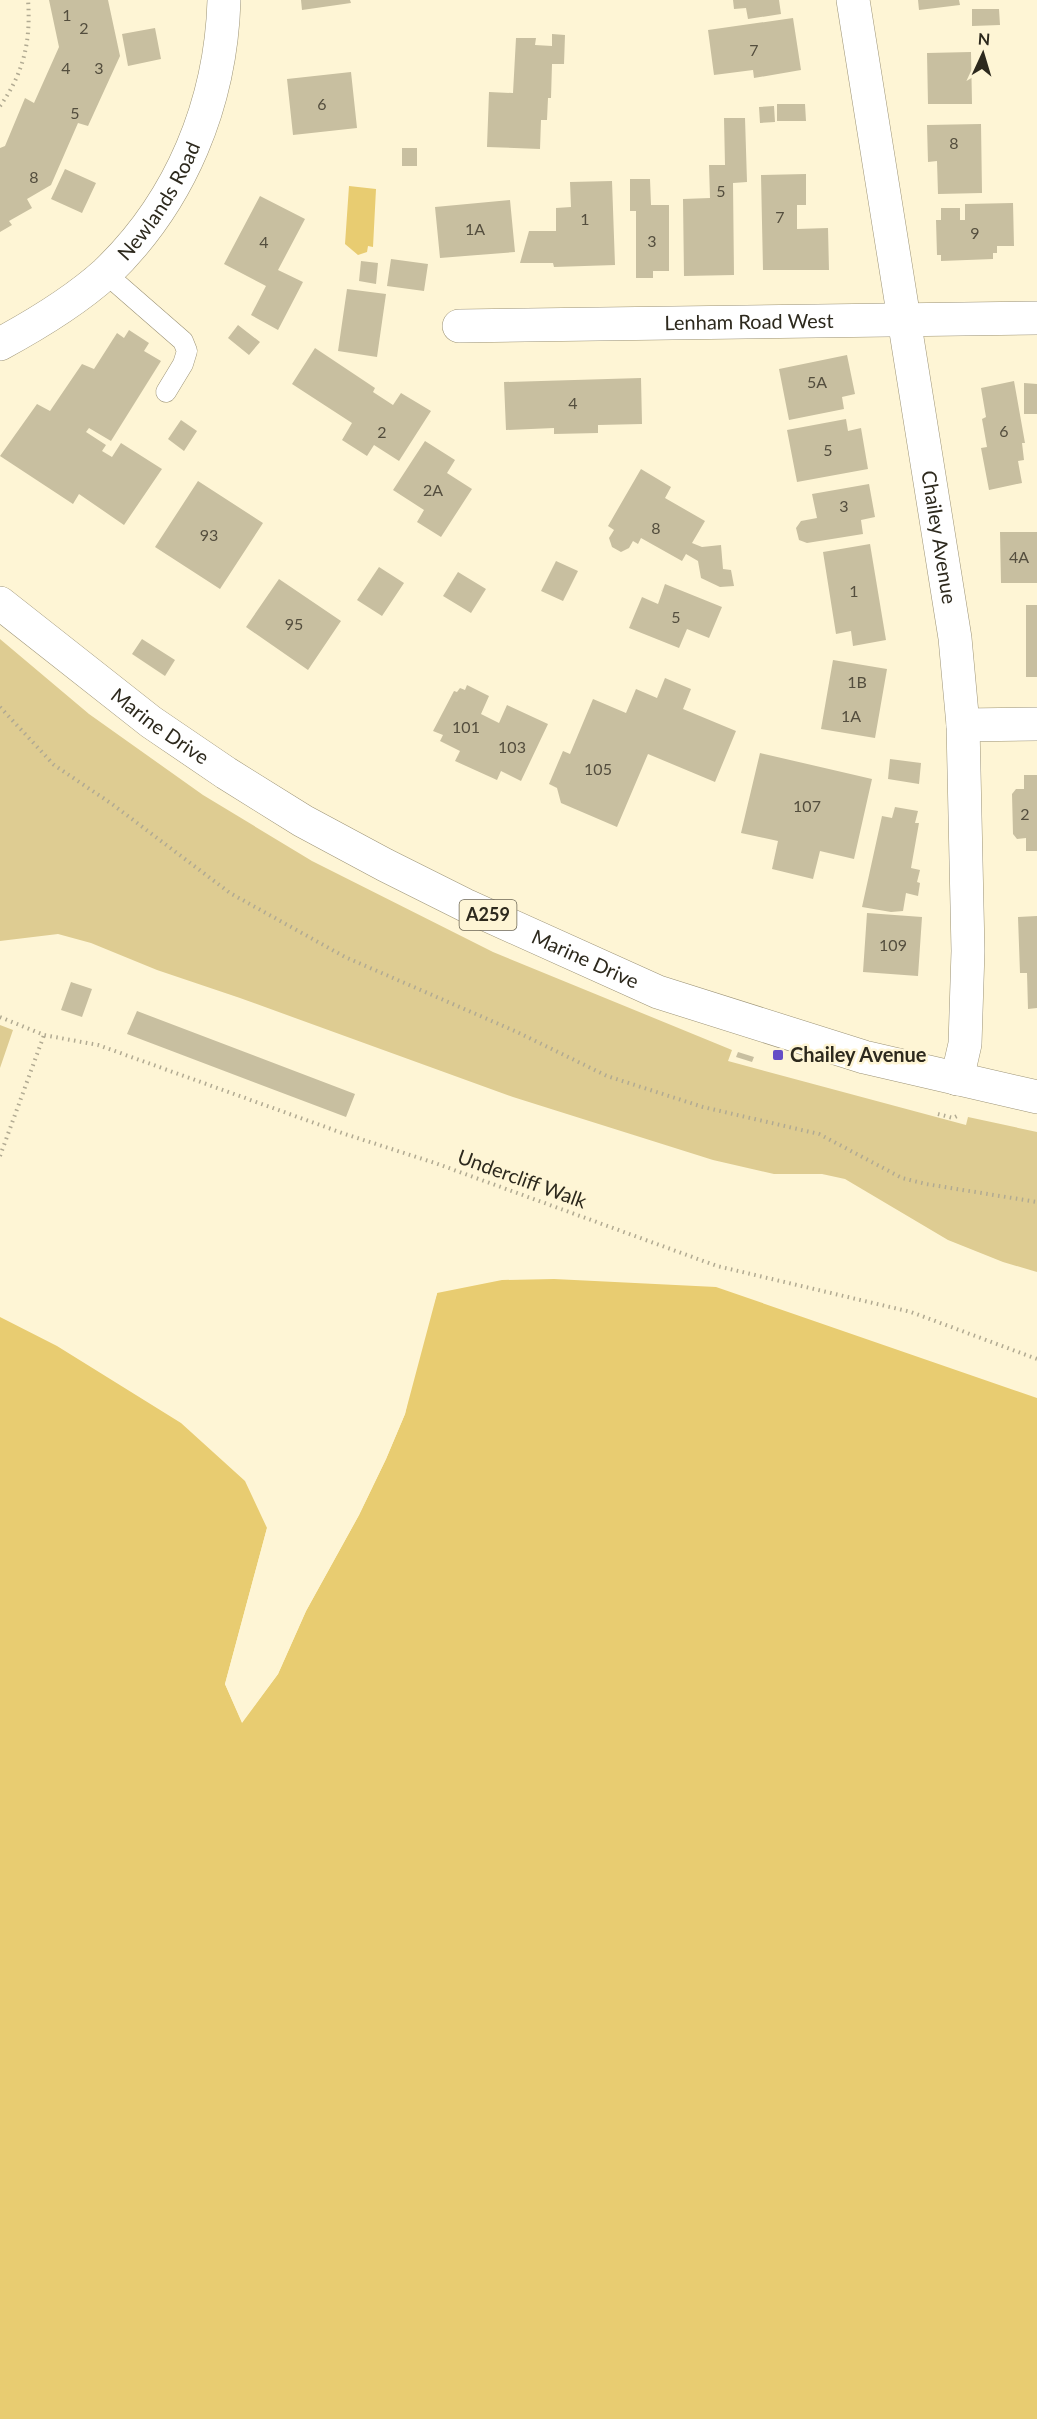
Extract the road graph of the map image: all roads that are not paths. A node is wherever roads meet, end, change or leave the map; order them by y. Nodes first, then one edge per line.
1 (224, 0) edge
2 (853, 0) edge
3 (105, 273) junction
4 (903, 318) junction
5 (1037, 318) edge
6 (459, 326) dead end
7 (0, 344) edge
8 (166, 392) dead end
9 (0, 603) edge
10 (1037, 724) edge
11 (963, 725) junction
12 (957, 1078) junction
13 (1037, 1097) edge

1 - 3 street, Newlands Road
2 - 4 street, Chailey Avenue
3 - 7 street, Newlands Road
3 - 8 lane
4 - 5 street, Lenham Road West
4 - 6 street, Lenham Road West
4 - 11 street, Chailey Avenue
9 - 12 street, Marine Drive / A259
10 - 11 street
11 - 12 street, Chailey Avenue
12 - 13 street, Marine Drive / A259

